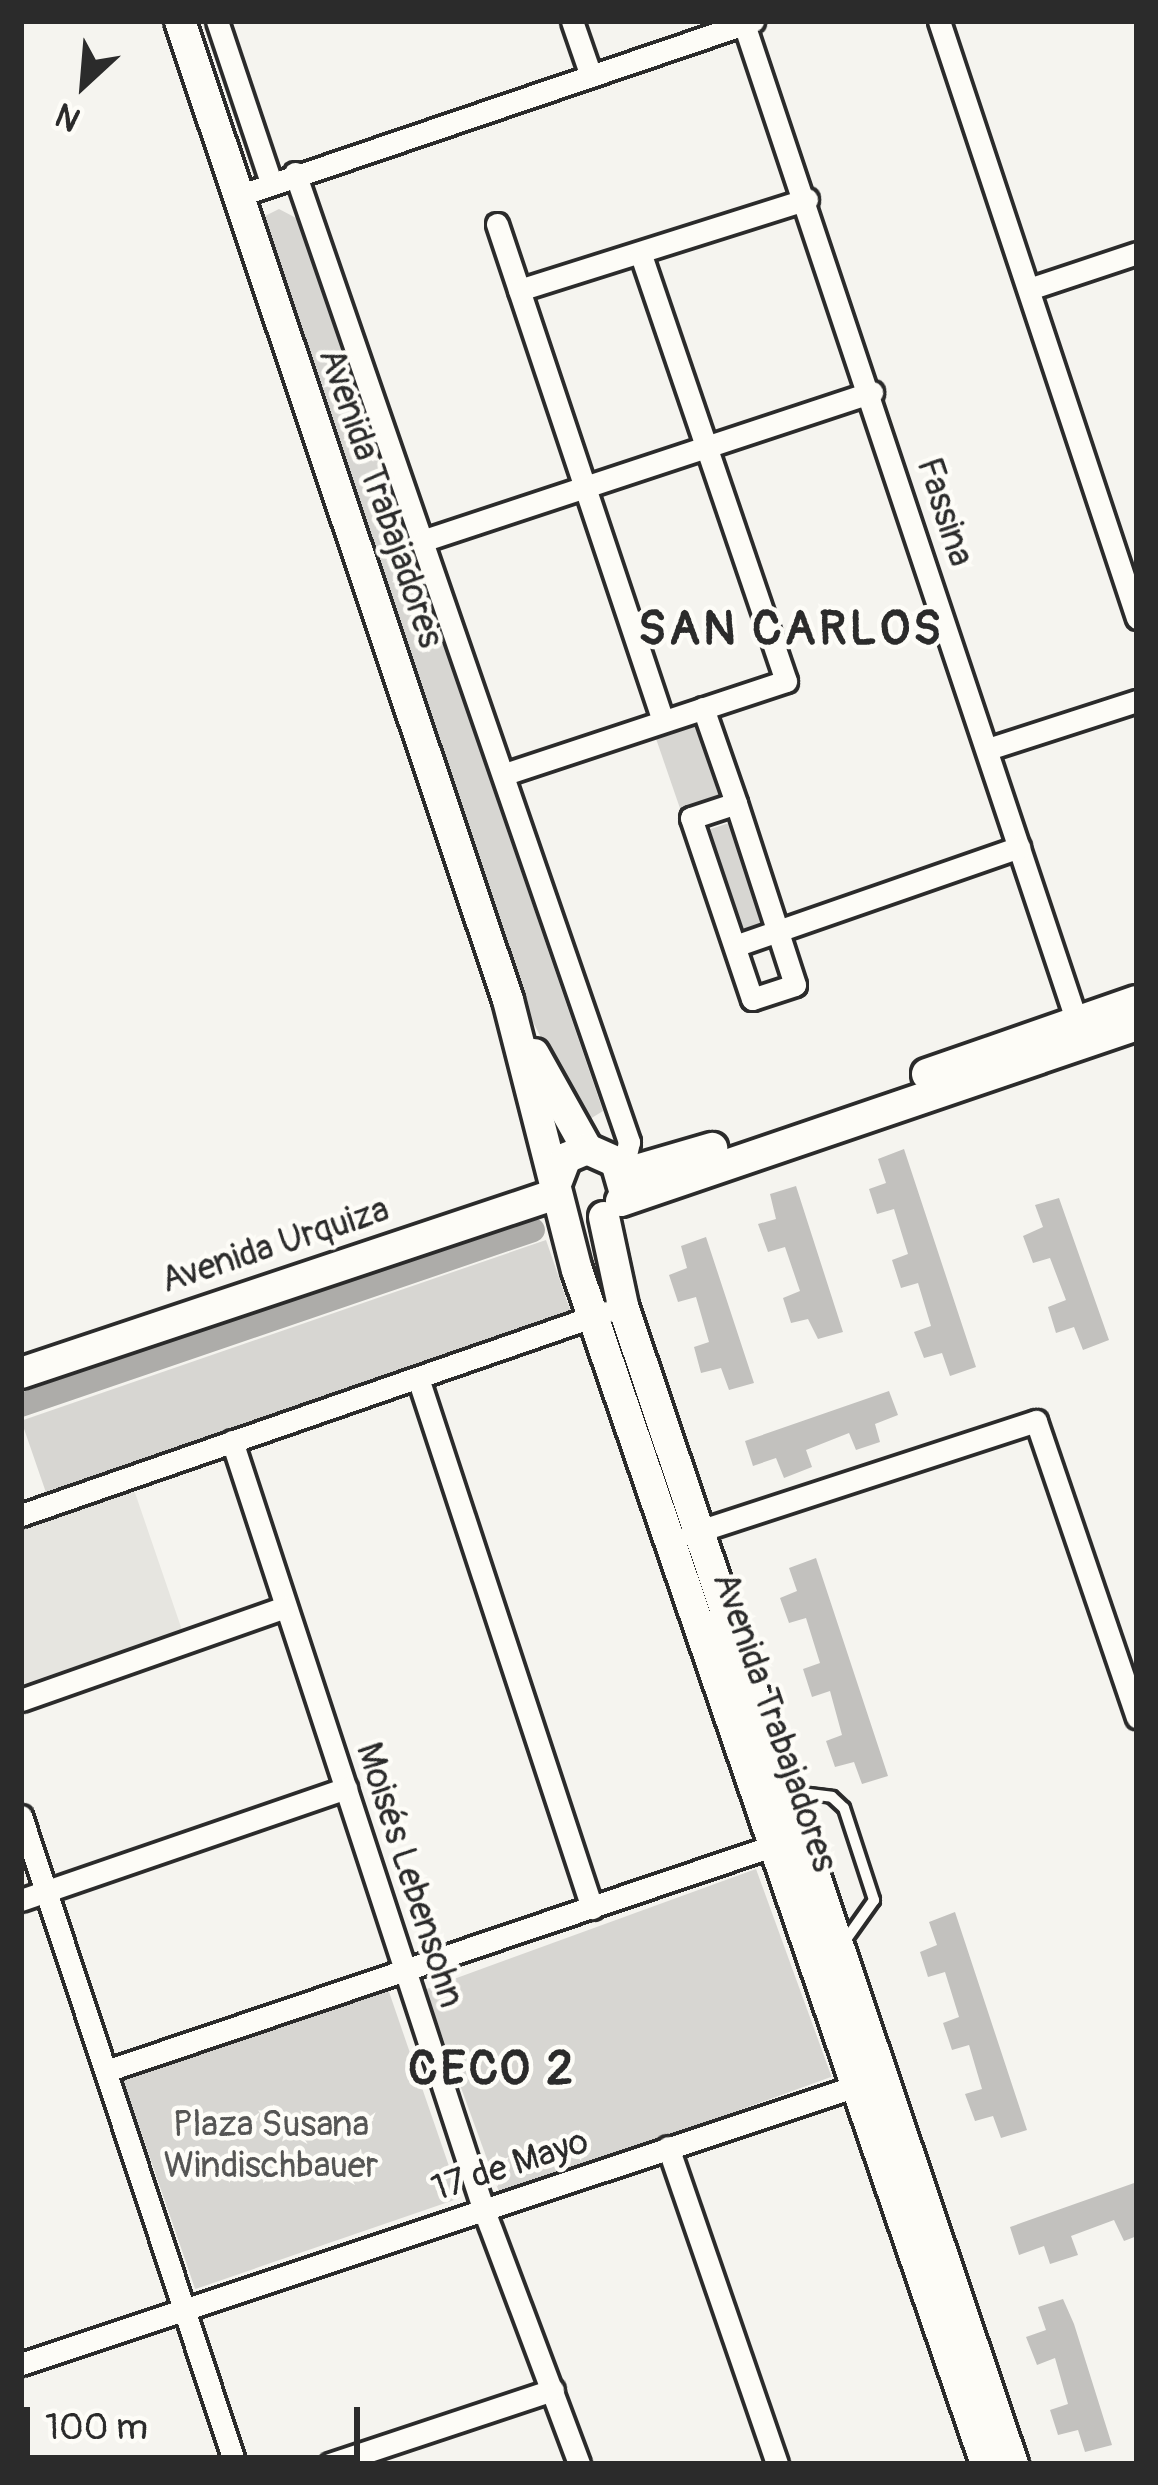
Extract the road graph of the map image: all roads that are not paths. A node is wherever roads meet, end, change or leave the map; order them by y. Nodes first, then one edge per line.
1 (180, 21) edge
2 (217, 21) edge
3 (572, 21) edge
4 (940, 21) edge
5 (748, 23) edge
6 (591, 76) junction
7 (295, 173) junction
8 (271, 182) junction
9 (238, 196) junction
10 (807, 199) junction
11 (497, 224) dead end
12 (640, 253) junction
13 (1137, 253) edge
14 (519, 290) junction
15 (1029, 290) junction
16 (872, 392) junction
17 (706, 444) junction
18 (587, 484) junction
19 (424, 540) junction
20 (1137, 618) edge
21 (1137, 701) edge
22 (704, 708) junction
23 (663, 721) junction
24 (988, 749) junction
25 (505, 773) junction
26 (736, 803) junction
27 (1019, 847) junction
28 (777, 931) junction
29 (735, 946) junction
30 (508, 1000) junction
31 (1137, 1001) edge
32 (1077, 1022) junction
33 (1137, 1025) edge
34 (610, 1103) junction
35 (590, 1150) junction
36 (617, 1191) junction
37 (556, 1195) junction
38 (623, 1306) junction
39 (593, 1317) junction
40 (21, 1373) edge
41 (418, 1378) junction
42 (232, 1442) junction
43 (21, 1515) edge
44 (685, 1535) junction
45 (285, 1607) junction
46 (21, 1700) edge
47 (1137, 1718) edge
48 (346, 1787) junction
49 (787, 1791) junction
50 (21, 1816) edge
51 (789, 1841) junction
52 (45, 1892) junction
53 (21, 1900) edge
54 (592, 1908) junction
55 (839, 1947) junction
56 (408, 1969) junction
57 (106, 2071) junction
58 (870, 2081) junction
59 (668, 2147) junction
60 (483, 2208) junction
61 (184, 2311) junction
62 (21, 2363) edge
63 (553, 2390) junction
64 (235, 2464) edge
65 (330, 2464) edge
66 (579, 2464) edge
67 (777, 2464) edge
68 (986, 2464) edge
69 (1013, 2464) edge

1 - 9 main road, Avenida Trabajadores
2 - 8 street
3 - 6 street
4 - 15 street
5 - 6 street
5 - 10 street, Fassina
6 - 7 street
7 - 8 street
7 - 19 street, Avenida Trabajadores
8 - 9 street
9 - 30 main road, Avenida Trabajadores
10 - 12 street
10 - 16 street, Fassina
11 - 14 street
12 - 14 street
12 - 17 street
13 - 15 street
14 - 18 street
15 - 20 street
16 - 17 street
16 - 24 street, Fassina
17 - 18 street
17 - 22 street
18 - 19 street
18 - 23 street
19 - 25 street, Avenida Trabajadores
21 - 24 street
22 - 23 street
22 - 26 street
23 - 25 street
24 - 27 street, Fassina
25 - 34 street, Avenida Trabajadores
26 - 28 street
26 - 29 street
27 - 28 street
27 - 32 street, Fassina
28 - 29 street
28 - 29 street
30 - 35 main road, Avenida Trabajadores
30 - 37 main road, Avenida Trabajadores
31 - 32 main road
32 - 36 main road
33 - 36 main road
34 - 35 street
34 - 36 street, Avenida Trabajadores
35 - 36 main road
35 - 37 main road
36 - 37 main road
36 - 38 main road, Avenida Trabajadores
37 - 39 main road, Avenida Trabajadores
37 - 40 main road, Avenida Urquiza
38 - 39 street
38 - 44 main road, Avenida Trabajadores
39 - 41 street
39 - 44 main road, Avenida Trabajadores
41 - 42 street
41 - 54 street
42 - 43 street
42 - 45 street, Moisés Lebensohn
44 - 47 street
44 - 49 main road, Avenida Trabajadores
44 - 51 main road, Avenida Trabajadores
45 - 46 street
45 - 48 street, Moisés Lebensohn
48 - 52 street
48 - 56 street, Moisés Lebensohn
49 - 51 main road, Avenida Trabajadores
49 - 55 lane
50 - 52 street
51 - 54 street
51 - 55 main road, Avenida Trabajadores
51 - 58 main road, Avenida Trabajadores
52 - 53 street
52 - 57 street
54 - 56 street
55 - 58 main road, Avenida Trabajadores
56 - 57 street
56 - 60 street, Moisés Lebensohn
57 - 61 street
58 - 59 street, 17 de Mayo
58 - 68 main road, Avenida Trabajadores
58 - 69 main road, Avenida Trabajadores
59 - 60 street, 17 de Mayo
59 - 67 street
60 - 61 street, 17 de Mayo
60 - 63 street, Moisés Lebensohn
61 - 62 street, 17 de Mayo
61 - 64 street
63 - 65 street
63 - 66 street, Moisés Lebensohn

